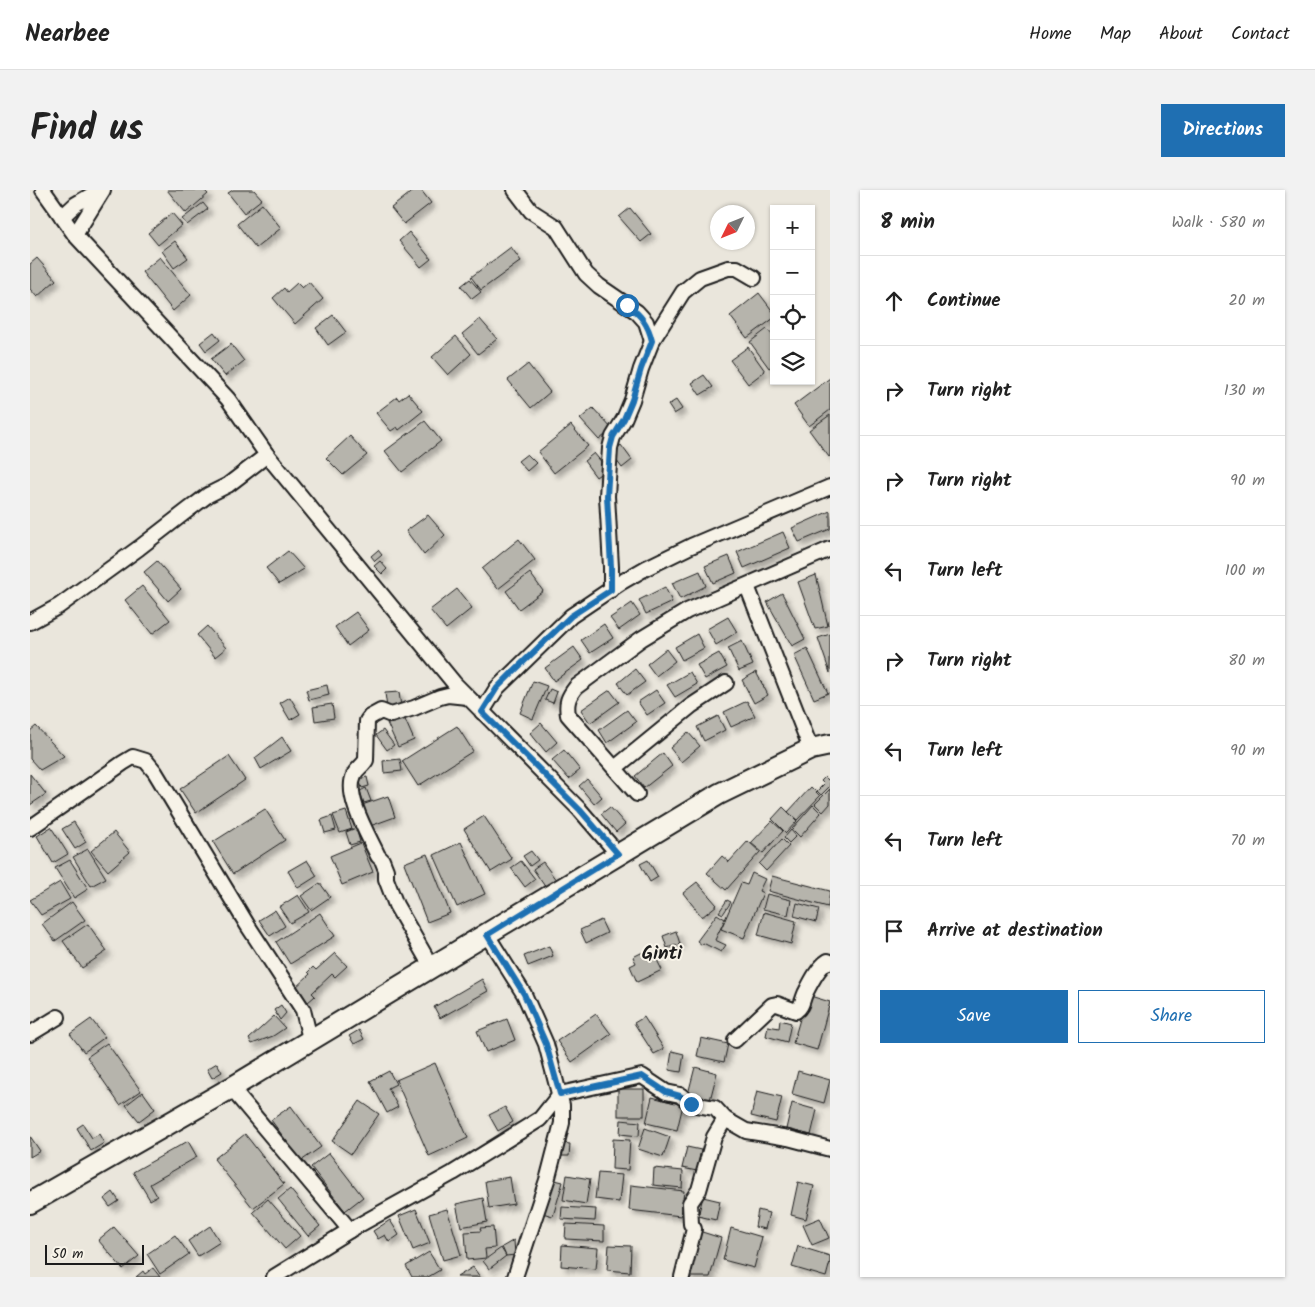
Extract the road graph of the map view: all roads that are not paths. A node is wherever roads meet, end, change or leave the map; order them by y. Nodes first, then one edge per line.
1 (43, 190) edge
2 (102, 190) edge
3 (515, 190) edge
4 (62, 217) junction
5 (75, 235) junction
6 (754, 278) dead end
7 (652, 341) junction
8 (267, 455) junction
9 (830, 487) edge
10 (830, 549) edge
11 (747, 586) junction
12 (611, 590) junction
13 (30, 622) edge
14 (726, 683) dead end
15 (467, 697) junction
16 (482, 712) junction
17 (820, 746) edge
18 (615, 768) junction
19 (637, 794) dead end
20 (30, 828) edge
21 (618, 854) junction
22 (487, 935) junction
23 (830, 962) edge
24 (432, 968) junction
25 (58, 1018) dead end
26 (30, 1034) edge
27 (310, 1039) junction
28 (735, 1040) dead end
29 (231, 1088) junction
30 (560, 1094) junction
31 (540, 1119) junction
32 (725, 1119) junction
33 (562, 1123) junction
34 (830, 1149) edge
35 (30, 1203) edge
36 (350, 1230) junction
37 (274, 1277) edge
38 (515, 1277) edge
39 (682, 1277) edge

1 - 4 street
2 - 4 street
2 - 5 street
3 - 7 street
4 - 5 street
5 - 8 street
6 - 7 street
7 - 12 street
8 - 13 street
8 - 15 street
9 - 12 street
10 - 11 street
11 - 17 street
11 - 18 street
12 - 16 street
14 - 18 street
15 - 16 street
15 - 24 street
16 - 21 street
17 - 21 main road
18 - 19 street
20 - 27 street
21 - 22 main road
22 - 24 main road
22 - 30 street
23 - 28 street
24 - 27 main road
25 - 26 street
27 - 29 main road
29 - 35 main road
29 - 36 street
30 - 31 street
30 - 32 street
30 - 33 street
31 - 33 street
31 - 36 street
32 - 34 street
32 - 39 street
33 - 38 street
36 - 37 street

